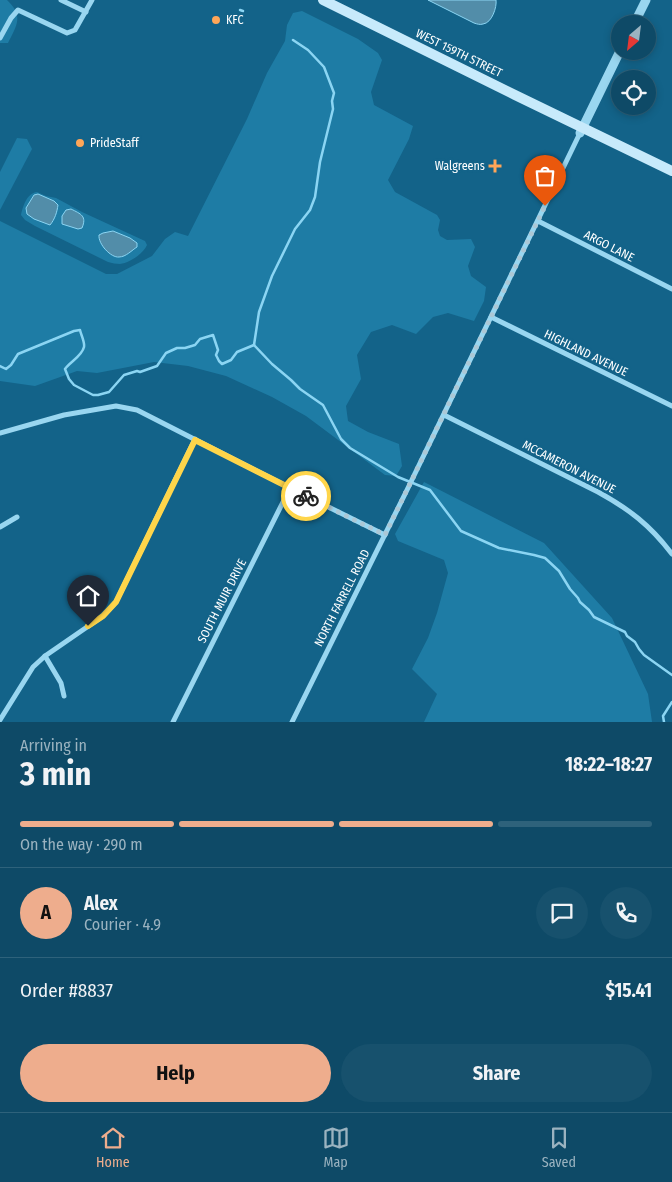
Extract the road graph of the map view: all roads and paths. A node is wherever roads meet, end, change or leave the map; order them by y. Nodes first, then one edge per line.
1 (61, 0) edge
2 (92, 0) edge
3 (323, 0) edge
4 (646, 0) edge
5 (86, 12) junction
6 (638, 15) edge
7 (0, 38) edge
8 (616, 60) edge
9 (582, 130) junction
10 (672, 171) edge
11 (538, 221) junction
12 (672, 289) edge
13 (491, 317) junction
14 (672, 406) edge
15 (444, 415) junction
16 (0, 433) edge
17 (195, 440) junction
18 (290, 488) junction
19 (17, 516) dead end
20 (0, 527) edge
21 (385, 535) junction
22 (672, 554) edge
23 (45, 656) junction
24 (64, 696) dead end
25 (0, 720) edge
26 (173, 722) edge
27 (292, 722) edge

1 - 5 street
2 - 5 street
3 - 9 main road, WEST 159TH STREET
4 - 6 street
5 - 7 street
8 - 9 street
9 - 10 main road, WEST 159TH STREET
9 - 11 street, NORTH FARRELL ROAD
11 - 12 street, ARGO LANE
11 - 13 street, NORTH FARRELL ROAD
13 - 14 street, HIGHLAND AVENUE
13 - 15 street, NORTH FARRELL ROAD
15 - 21 street, NORTH FARRELL ROAD
15 - 22 street, MCCAMERON AVENUE
16 - 17 street
17 - 18 street
17 - 23 street
18 - 21 street
18 - 26 street, SOUTH MUIR DRIVE
19 - 20 street
21 - 27 street, NORTH FARRELL ROAD
23 - 24 street
23 - 25 street

